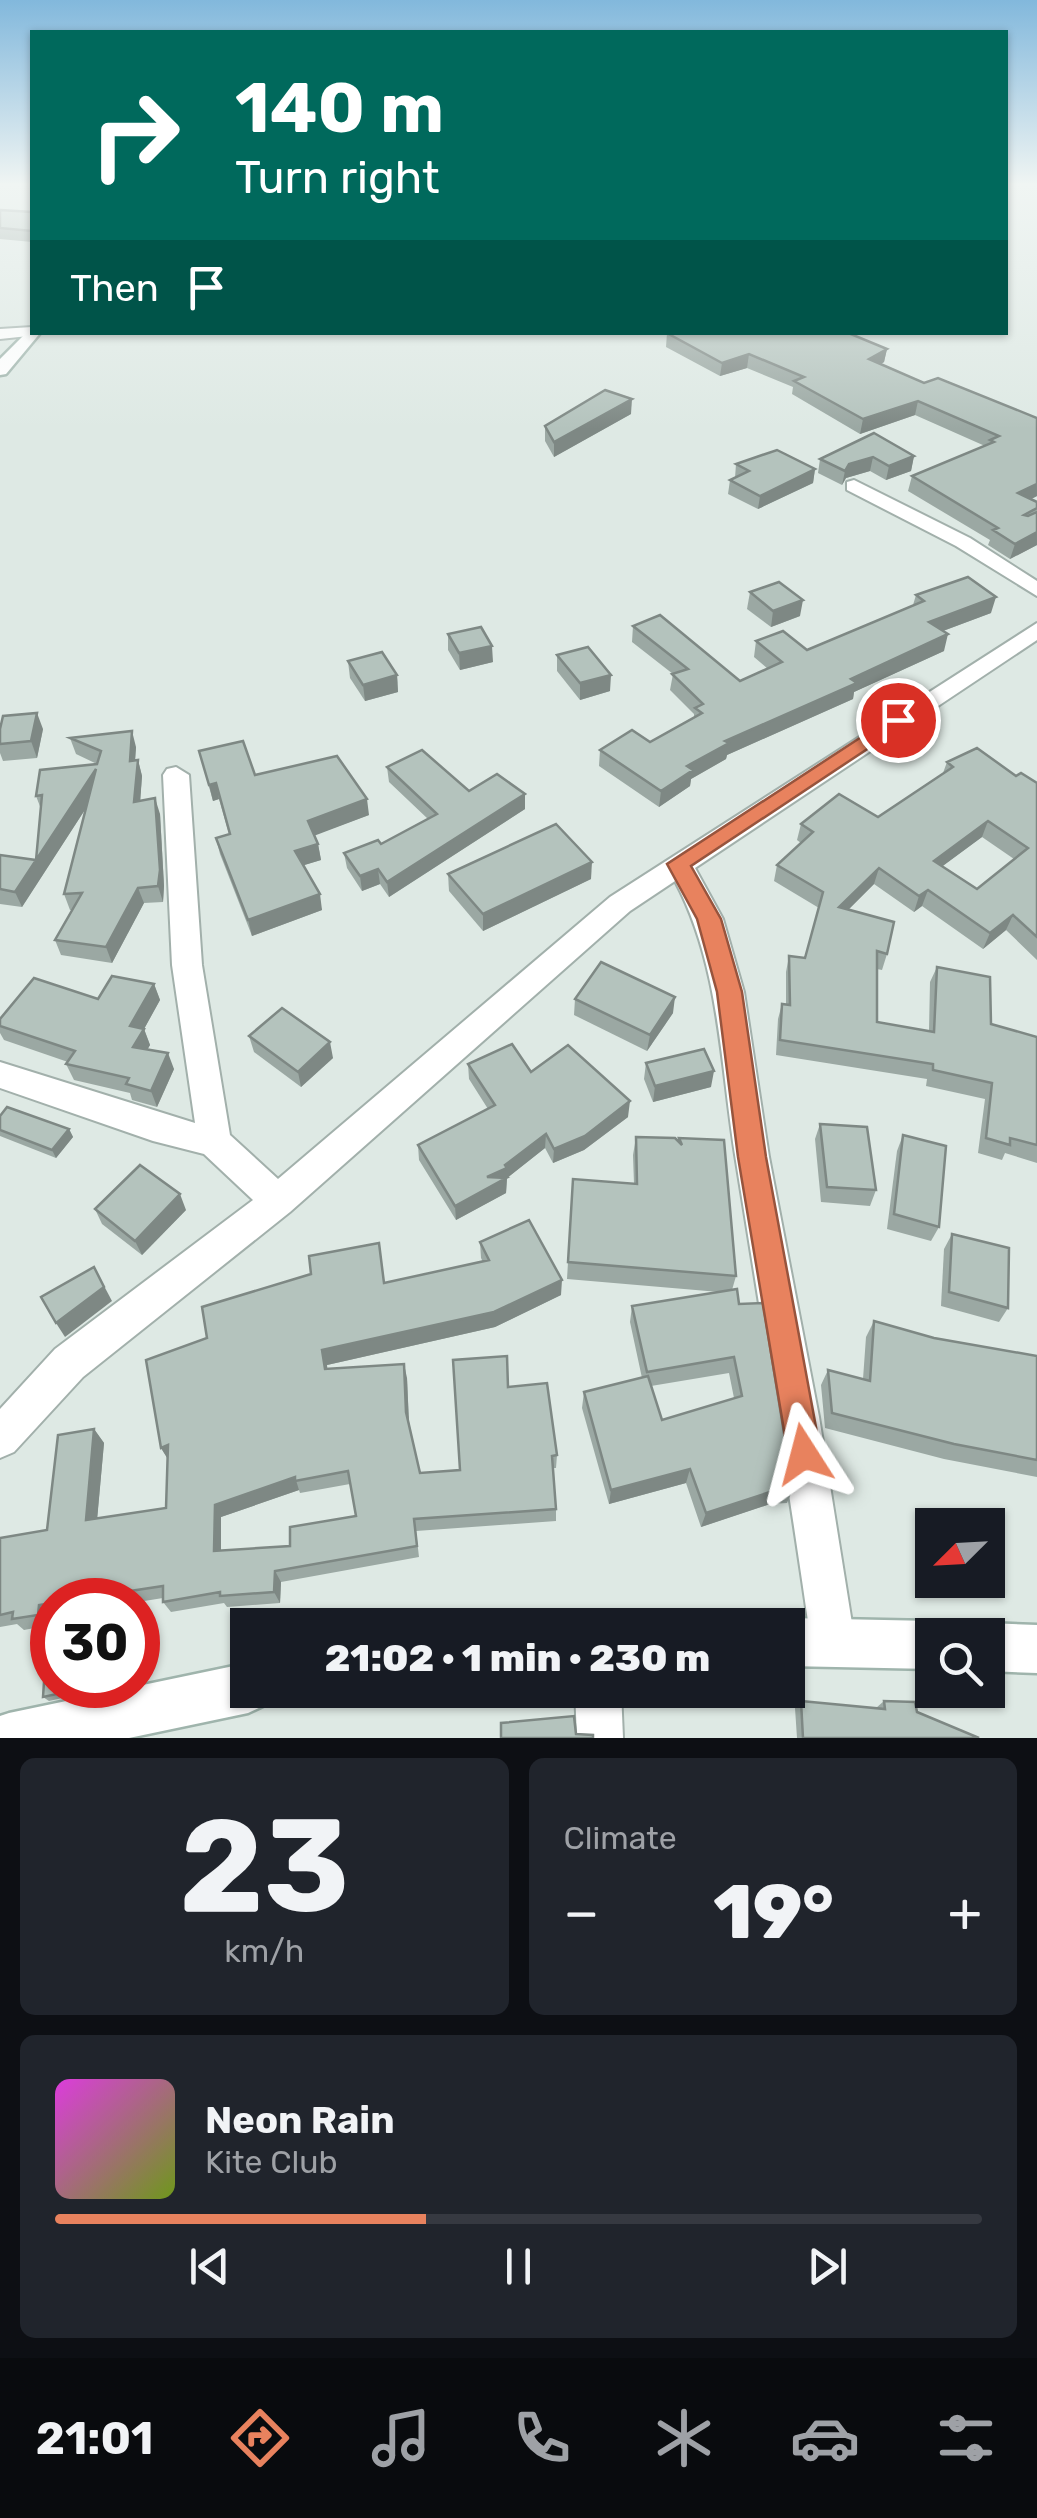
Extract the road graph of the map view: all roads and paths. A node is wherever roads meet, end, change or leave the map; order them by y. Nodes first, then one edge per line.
1 (30, 332) edge
2 (0, 334) edge
3 (30, 335) edge
4 (0, 370) edge
5 (854, 486) dead end
6 (1037, 590) edge
7 (1037, 630) edge
8 (176, 774) dead end
9 (678, 864) junction
10 (0, 1075) edge
11 (214, 1142) junction
12 (278, 1202) junction
13 (0, 1438) edge
14 (810, 1642) edge
15 (915, 1645) edge
16 (1005, 1647) edge
17 (1037, 1648) edge
18 (230, 1692) edge
19 (599, 1708) edge
20 (9, 1738) edge
21 (600, 1738) edge

1 - 2 street
3 - 4 main road
5 - 6 street
7 - 9 street
8 - 11 street
9 - 12 street
9 - 14 street
10 - 11 street
11 - 12 street
12 - 13 street
14 - 15 main road
16 - 17 main road
18 - 20 main road
19 - 21 street

